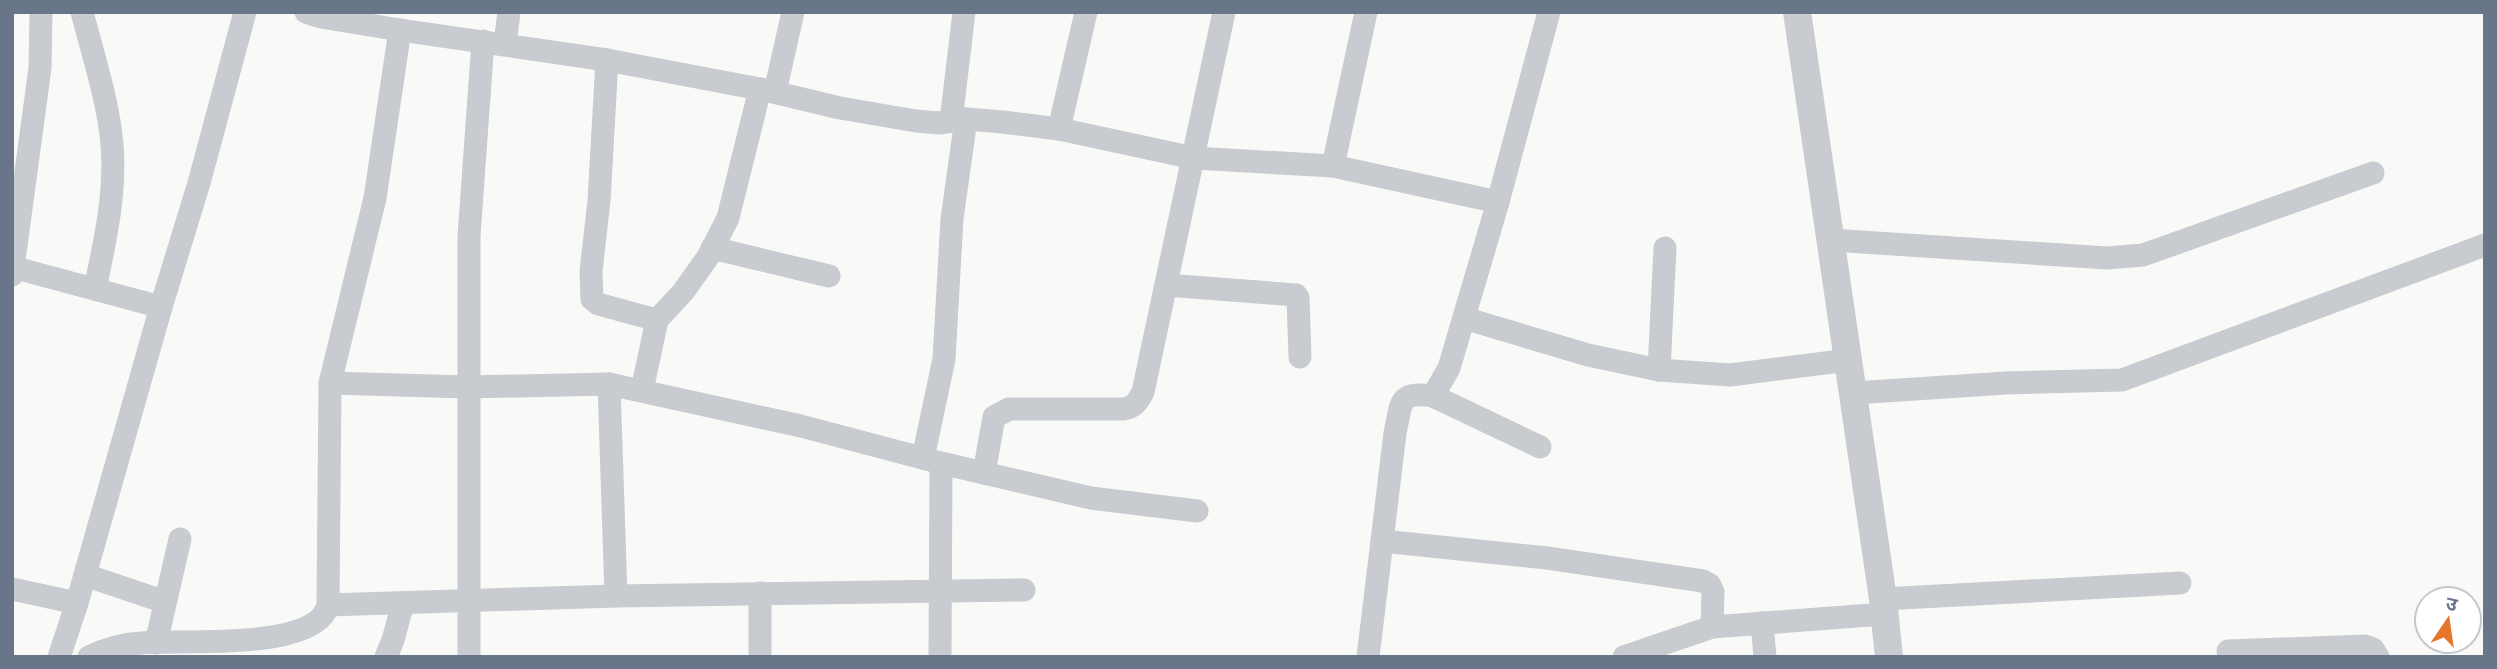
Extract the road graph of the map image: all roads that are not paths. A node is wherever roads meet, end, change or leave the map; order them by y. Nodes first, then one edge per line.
1 (41, 12) edge
2 (82, 12) edge
3 (245, 12) edge
4 (509, 12) edge
5 (793, 12) edge
6 (964, 12) edge
7 (1086, 12) edge
8 (1224, 12) edge
9 (1366, 12) edge
10 (1549, 12) edge
11 (1797, 12) edge
12 (316, 14) edge
13 (400, 30) junction
14 (494, 43) junction
15 (607, 60) junction
16 (768, 90) junction
17 (958, 120) junction
18 (1059, 129) junction
19 (1194, 158) junction
20 (1333, 166) junction
21 (2373, 173) dead end
22 (1498, 202) junction
23 (1831, 240) junction
24 (2485, 245) edge
25 (712, 248) junction
26 (1665, 248) dead end
27 (13, 270) edge
28 (829, 276) dead end
29 (1166, 285) junction
30 (95, 289) junction
31 (161, 307) junction
32 (1464, 318) junction
33 (657, 320) junction
34 (1300, 357) dead end
35 (1849, 360) junction
36 (1659, 370) junction
37 (330, 383) junction
38 (609, 384) junction
39 (467, 387) junction
40 (642, 390) junction
41 (1854, 393) junction
42 (1433, 396) junction
43 (1540, 447) dead end
44 (932, 461) junction
45 (984, 473) junction
46 (1197, 511) dead end
47 (180, 539) dead end
48 (1382, 541) junction
49 (85, 575) junction
50 (2180, 583) dead end
51 (12, 589) edge
52 (941, 590) junction
53 (1024, 590) dead end
54 (760, 593) junction
55 (616, 596) junction
56 (468, 600) junction
57 (165, 602) junction
58 (77, 603) junction
59 (403, 603) junction
60 (328, 605) junction
61 (1884, 606) junction
62 (1762, 624) junction
63 (1712, 626) junction
64 (156, 643) junction
65 (2228, 651) dead end
66 (59, 657) edge
67 (89, 657) edge
68 (386, 657) edge
69 (469, 657) edge
70 (760, 657) edge
71 (940, 657) edge
72 (1368, 657) edge
73 (1624, 657) edge
74 (1765, 657) edge
75 (1889, 657) edge
76 (2378, 657) edge

1 - 27 street
2 - 30 street
3 - 31 street
4 - 14 street
5 - 16 street
6 - 17 street
7 - 18 street
8 - 19 street
9 - 20 street
10 - 22 street
11 - 23 street
12 - 13 street
13 - 14 street
13 - 37 street
14 - 15 street
14 - 39 street
15 - 16 street
15 - 33 street
16 - 17 street
16 - 25 street
17 - 18 street
17 - 44 street
18 - 19 street
19 - 20 street
19 - 29 street
20 - 22 street
21 - 23 street
22 - 32 street
23 - 35 street
24 - 41 street
25 - 28 street
25 - 33 street
26 - 36 street
27 - 30 street
29 - 34 street
29 - 45 street
30 - 31 street
31 - 49 street
32 - 36 street
32 - 42 street
33 - 40 street
35 - 36 street
35 - 41 street
37 - 39 street
37 - 60 street
38 - 39 street
38 - 40 street
38 - 55 street
39 - 56 street
40 - 44 street
41 - 61 street
42 - 43 street
42 - 48 street
44 - 45 street
44 - 52 street
45 - 46 street
47 - 57 street
48 - 63 street
48 - 72 street
49 - 57 street
49 - 58 street
50 - 61 street
51 - 58 street
52 - 53 street
52 - 54 street
52 - 71 street
54 - 55 street
54 - 70 street
55 - 56 street
56 - 59 street
56 - 69 street
57 - 64 street
58 - 66 street
59 - 60 street
59 - 68 street
60 - 64 street
61 - 62 street
61 - 75 street
62 - 63 street
62 - 74 street
63 - 73 street
64 - 67 street
65 - 76 street

